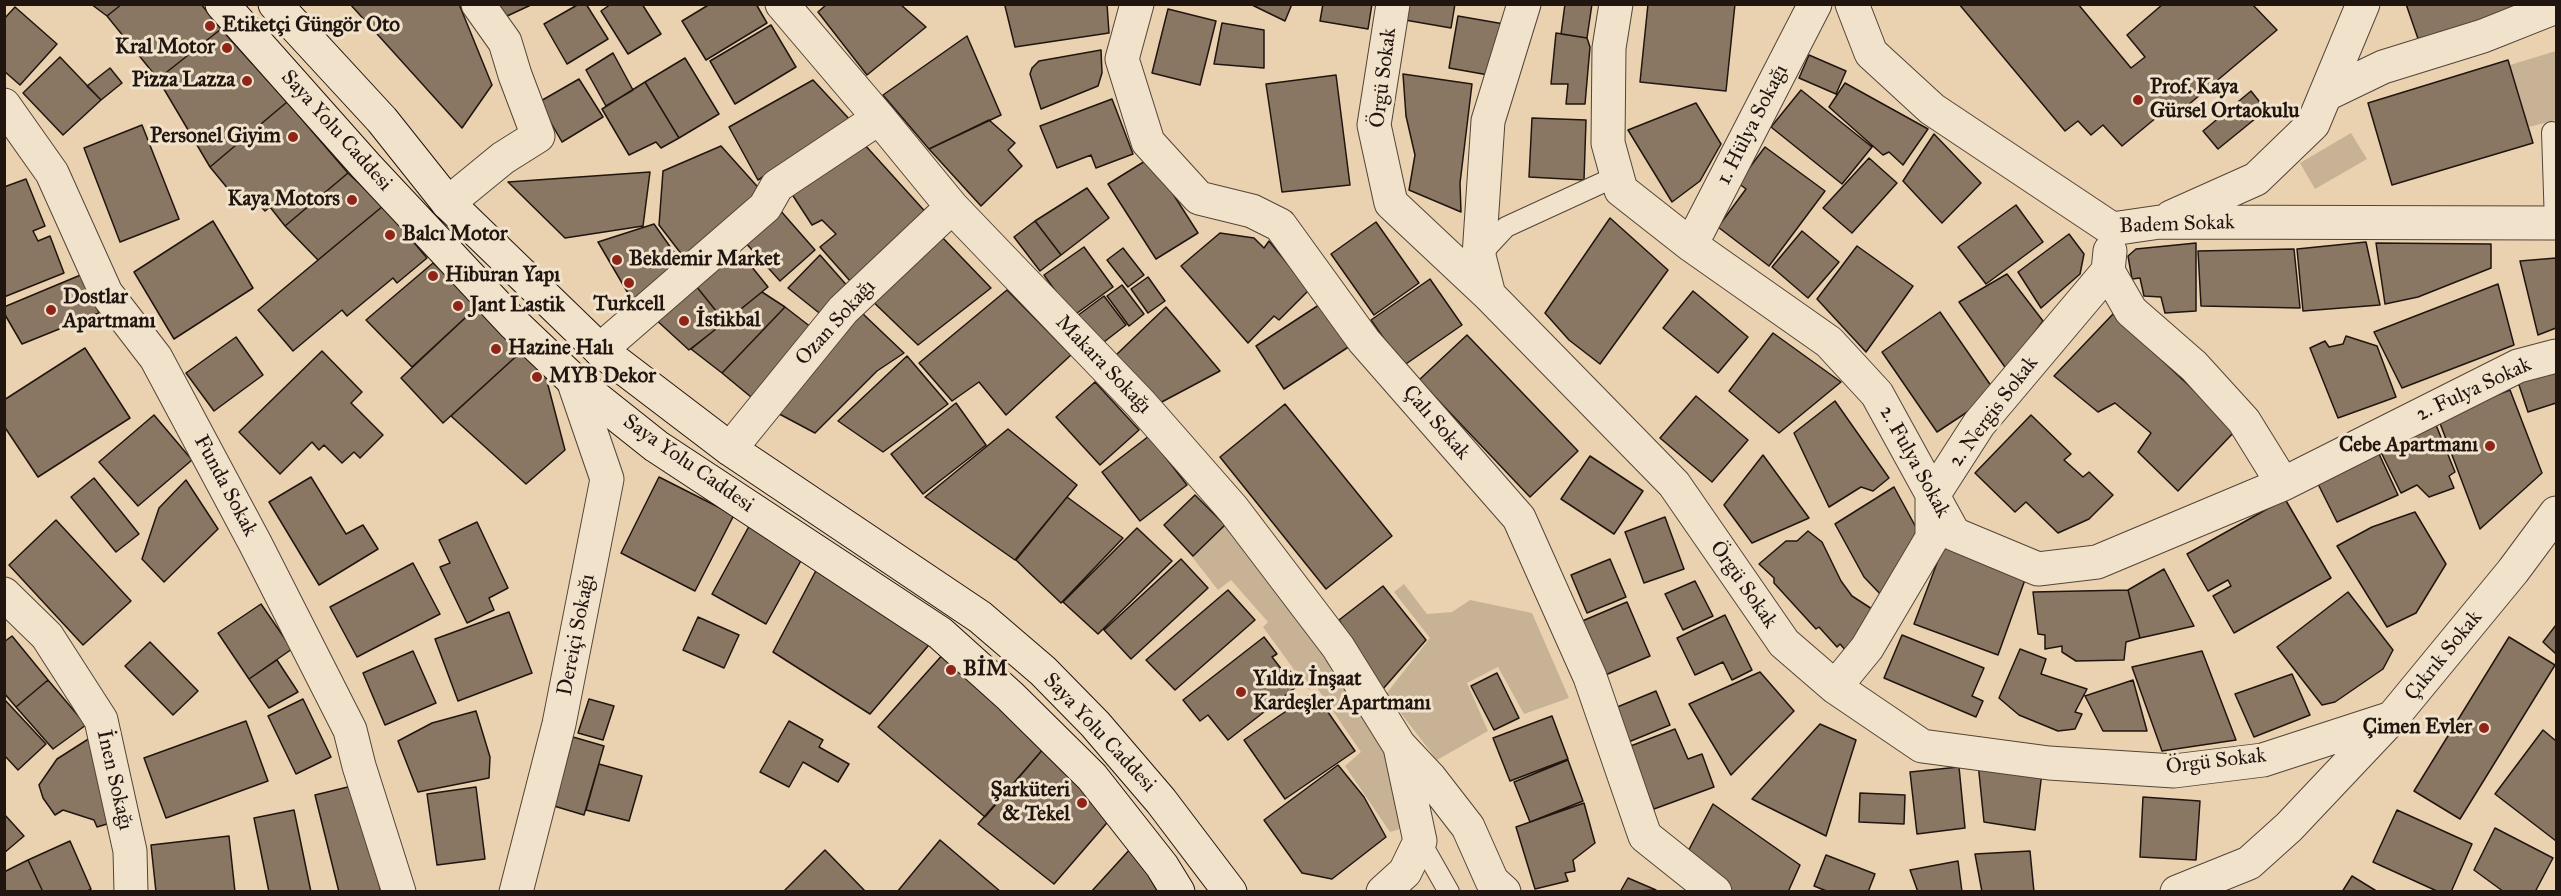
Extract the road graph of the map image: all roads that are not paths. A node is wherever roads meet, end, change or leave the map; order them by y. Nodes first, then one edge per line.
1 (222, 4) edge
2 (275, 4) edge
3 (478, 4) edge
4 (782, 4) edge
5 (1137, 4) edge
6 (1394, 4) edge
7 (1524, 4) edge
8 (1616, 4) edge
9 (1815, 4) edge
10 (1852, 4) edge
11 (2363, 4) edge
12 (2556, 7) edge
13 (2325, 95) junction
14 (4, 105) edge
15 (879, 118) junction
16 (2552, 132) dead end
17 (1617, 176) junction
18 (448, 203) junction
19 (952, 207) junction
20 (2160, 222) junction
21 (2555, 223) edge
22 (2112, 229) junction
23 (1691, 245) junction
24 (1479, 256) junction
25 (2108, 271) junction
26 (1489, 295) junction
27 (600, 350) junction
28 (2556, 356) edge
29 (573, 380) junction
30 (730, 449) junction
31 (2283, 484) junction
32 (1932, 497) junction
33 (2556, 513) edge
34 (8, 607) edge
35 (1835, 687) junction
36 (2392, 718) junction
37 (1399, 745) junction
38 (1420, 841) junction
39 (131, 891) edge
40 (399, 891) edge
41 (516, 891) edge
42 (1178, 891) edge
43 (1230, 891) edge
44 (1383, 891) edge
45 (1449, 891) edge
46 (1504, 891) edge
47 (1715, 891) edge
48 (2177, 891) edge

1 - 29 street, Saya Yolu Caddesi
2 - 18 street, Saya Yolu Caddesi
3 - 18 street
4 - 15 street, Makara Sokağı
5 - 47 street, Çalı Sokak
6 - 26 street, Örgü Sokak
7 - 24 street
8 - 17 street, 2. Fulya Sokak
9 - 23 street, 1. Hülya Sokağı
10 - 22 street, Badem Sokak
11 - 13 street
12 - 13 street
13 - 20 street
14 - 40 street, Funda Sokak
15 - 19 street, Makara Sokağı
15 - 27 street
16 - 21 lane
17 - 23 street, 2. Fulya Sokak
17 - 24 lane
18 - 27 street, Saya Yolu Caddesi
19 - 30 street, Ozan Sokağı
19 - 37 street, Makara Sokağı
20 - 21 street, Badem Sokak
20 - 22 street, Badem Sokak
22 - 25 street
23 - 32 street, 2. Fulya Sokak
24 - 26 street
25 - 31 street
25 - 32 street, 2. Nergis Sokak
26 - 35 street, Örgü Sokak
27 - 29 street
27 - 30 street, Saya Yolu Caddesi
28 - 31 street, 2. Fulya Sokak
29 - 41 street, Dereiçi Sokağı
29 - 42 street, Saya Yolu Caddesi
30 - 43 street, Saya Yolu Caddesi
31 - 32 street, 2. Fulya Sokak
32 - 35 street
33 - 36 street, Çıkrık Sokak
34 - 39 street, İnen Sokağı
35 - 36 street, Örgü Sokak
36 - 48 street, Çıkrık Sokak
37 - 38 street
37 - 46 street
38 - 44 street
38 - 45 lane

